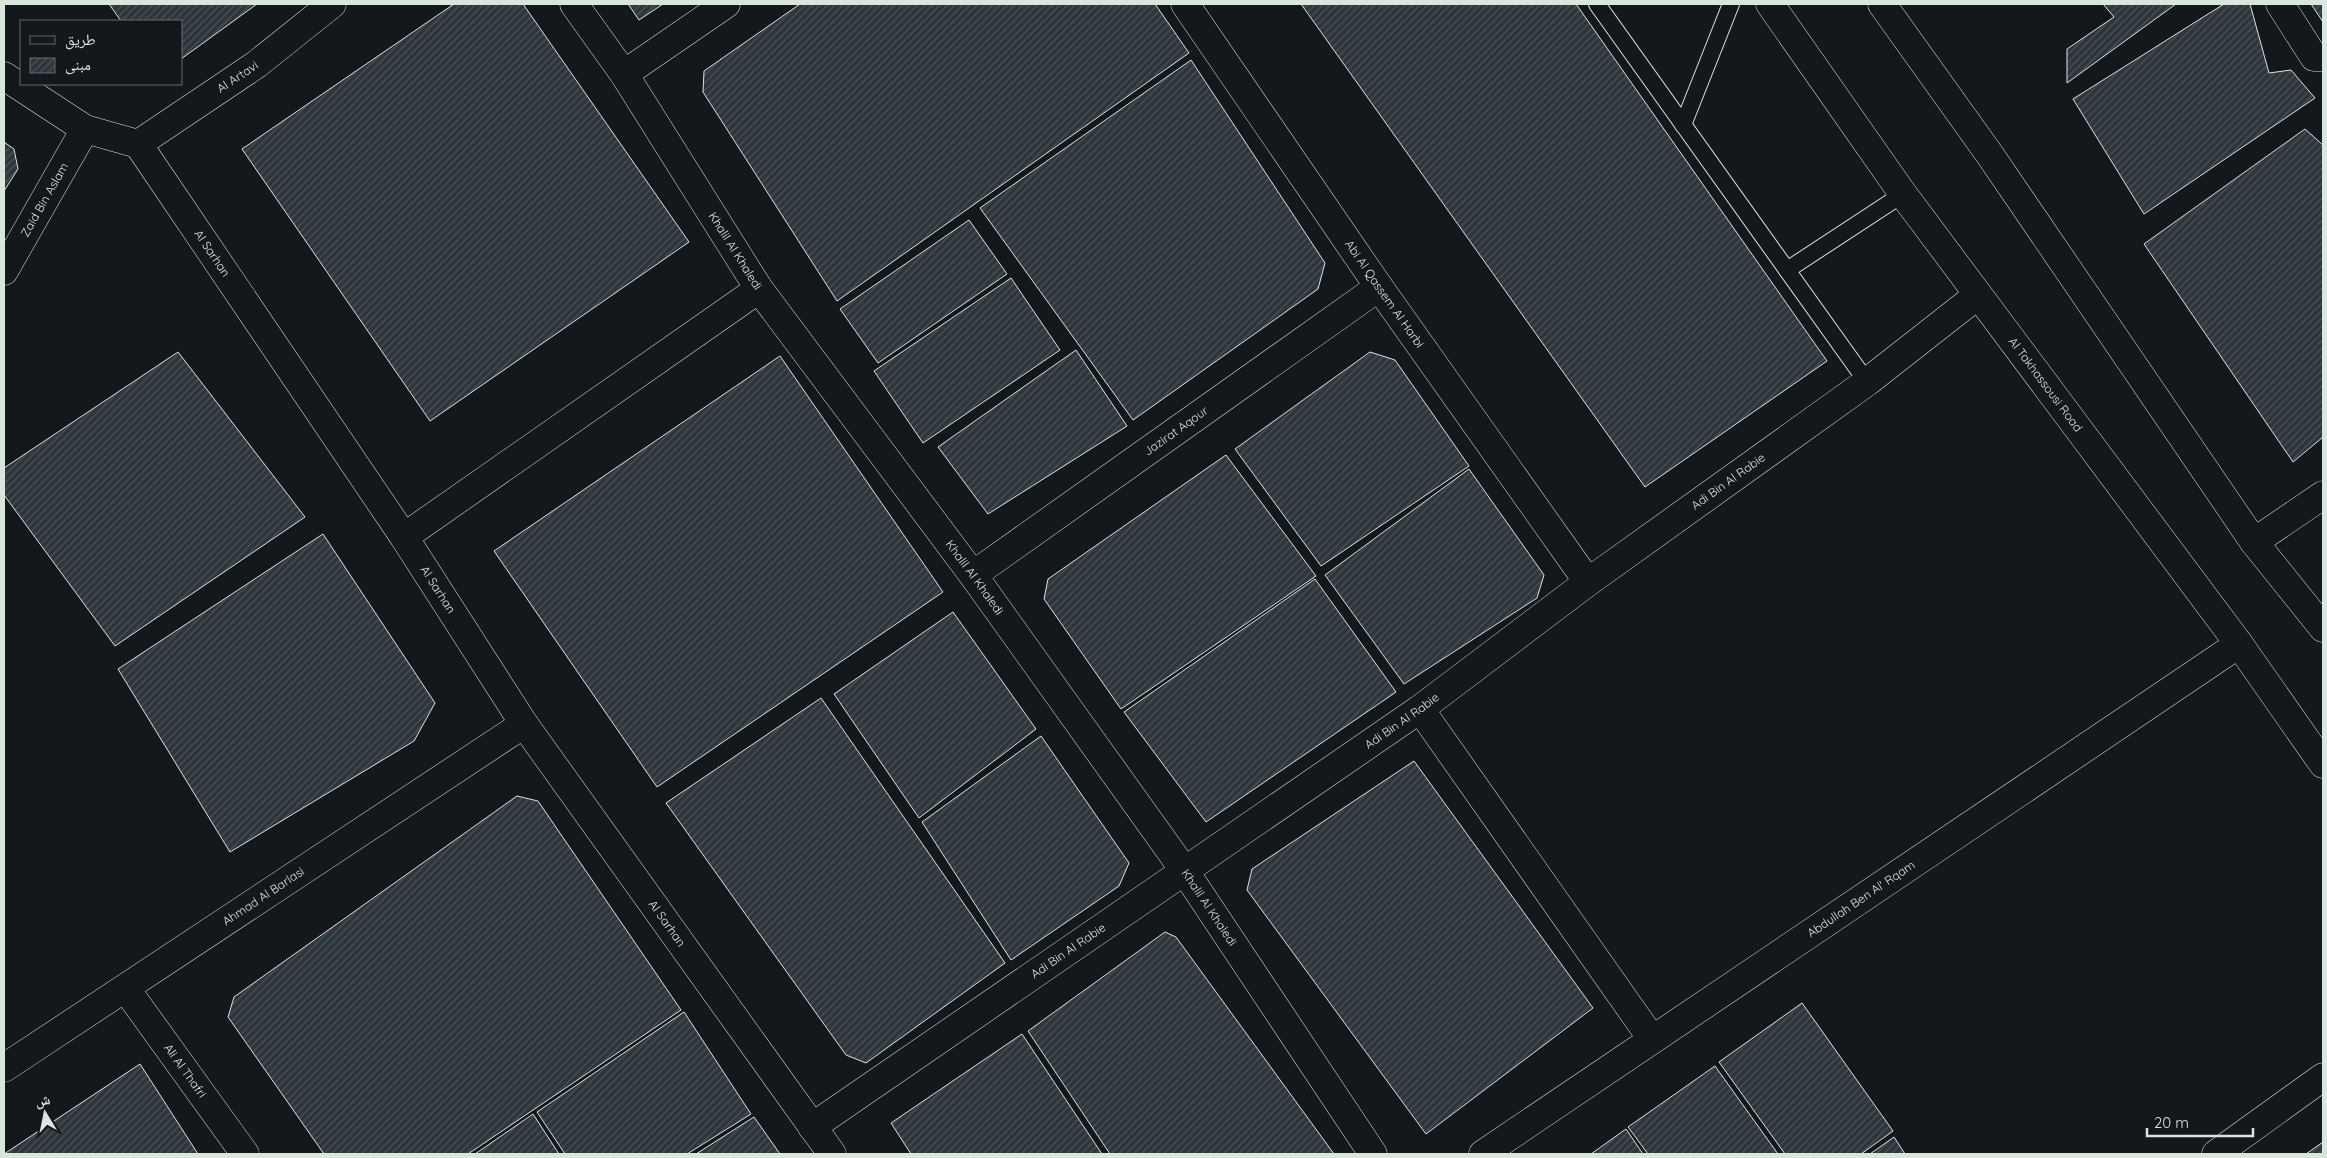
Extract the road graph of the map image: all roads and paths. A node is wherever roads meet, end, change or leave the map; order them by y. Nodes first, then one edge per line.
1 (332, 4) edge
2 (574, 4) edge
3 (726, 4) edge
4 (1185, 4) edge
5 (1597, 4) edge
6 (1731, 4) edge
7 (1770, 4) edge
8 (1882, 4) edge
9 (2280, 4) edge
10 (2323, 57) edge
11 (624, 74) junction
12 (4, 76) edge
13 (1683, 125) junction
14 (85, 129) junction
15 (138, 144) junction
16 (1904, 194) junction
17 (4, 270) edge
18 (1787, 270) junction
19 (1379, 287) junction
20 (759, 289) junction
21 (1978, 295) junction
22 (1867, 382) junction
23 (2323, 495) edge
24 (404, 537) junction
25 (2254, 542) junction
26 (973, 575) junction
27 (1588, 582) junction
28 (2323, 628) edge
29 (2239, 644) junction
30 (1420, 709) junction
31 (524, 724) junction
32 (2323, 764) edge
33 (1184, 870) junction
34 (126, 989) junction
35 (1652, 1038) junction
36 (4, 1068) edge
37 (2323, 1077) edge
38 (812, 1127) junction
39 (245, 1154) edge
40 (832, 1154) edge
41 (1373, 1154) edge
42 (1483, 1154) edge
43 (2216, 1154) edge

1 - 15 street, Al Artavi
2 - 11 street, Khalil Al Khaledi
3 - 11 street
4 - 19 street, Abi Al Qassem Al Harbi
5 - 13 lane
6 - 13 lane
7 - 16 street, Al Takhassousi Road
8 - 25 street
9 - 10 street
11 - 20 street, Khalil Al Khaledi
12 - 14 street
13 - 18 lane
14 - 15 street
14 - 17 street, Zaid Bin Aslam
15 - 24 street, Al Sarhan
16 - 18 lane
16 - 21 street, Al Takhassousi Road
18 - 22 lane
19 - 26 street, Jazirat Aqour
19 - 27 street, Abi Al Qassem Al Harbi
20 - 24 street
20 - 26 street, Khalil Al Khaledi
21 - 22 street, Adi Bin Al Rabie
21 - 29 street, Al Takhassousi Road
22 - 27 street, Adi Bin Al Rabie
23 - 25 street
24 - 31 street, Al Sarhan
25 - 28 street
26 - 33 street, Khalil Al Khaledi
27 - 30 street, Adi Bin Al Rabie
29 - 32 street, Al Takhassousi Road
29 - 35 street, Abdullah Ben Al' Rqam
30 - 33 street, Adi Bin Al Rabie
30 - 35 street
31 - 34 street, Ahmad Al Barlasi
31 - 38 street, Al Sarhan
33 - 38 street, Adi Bin Al Rabie
33 - 41 street, Khalil Al Khaledi
34 - 36 street, Ahmad Al Barlasi
34 - 39 street, Ali Al Thafri
35 - 42 street, Abdullah Ben Al' Rqam
37 - 43 street
38 - 40 street, Al Sarhan

